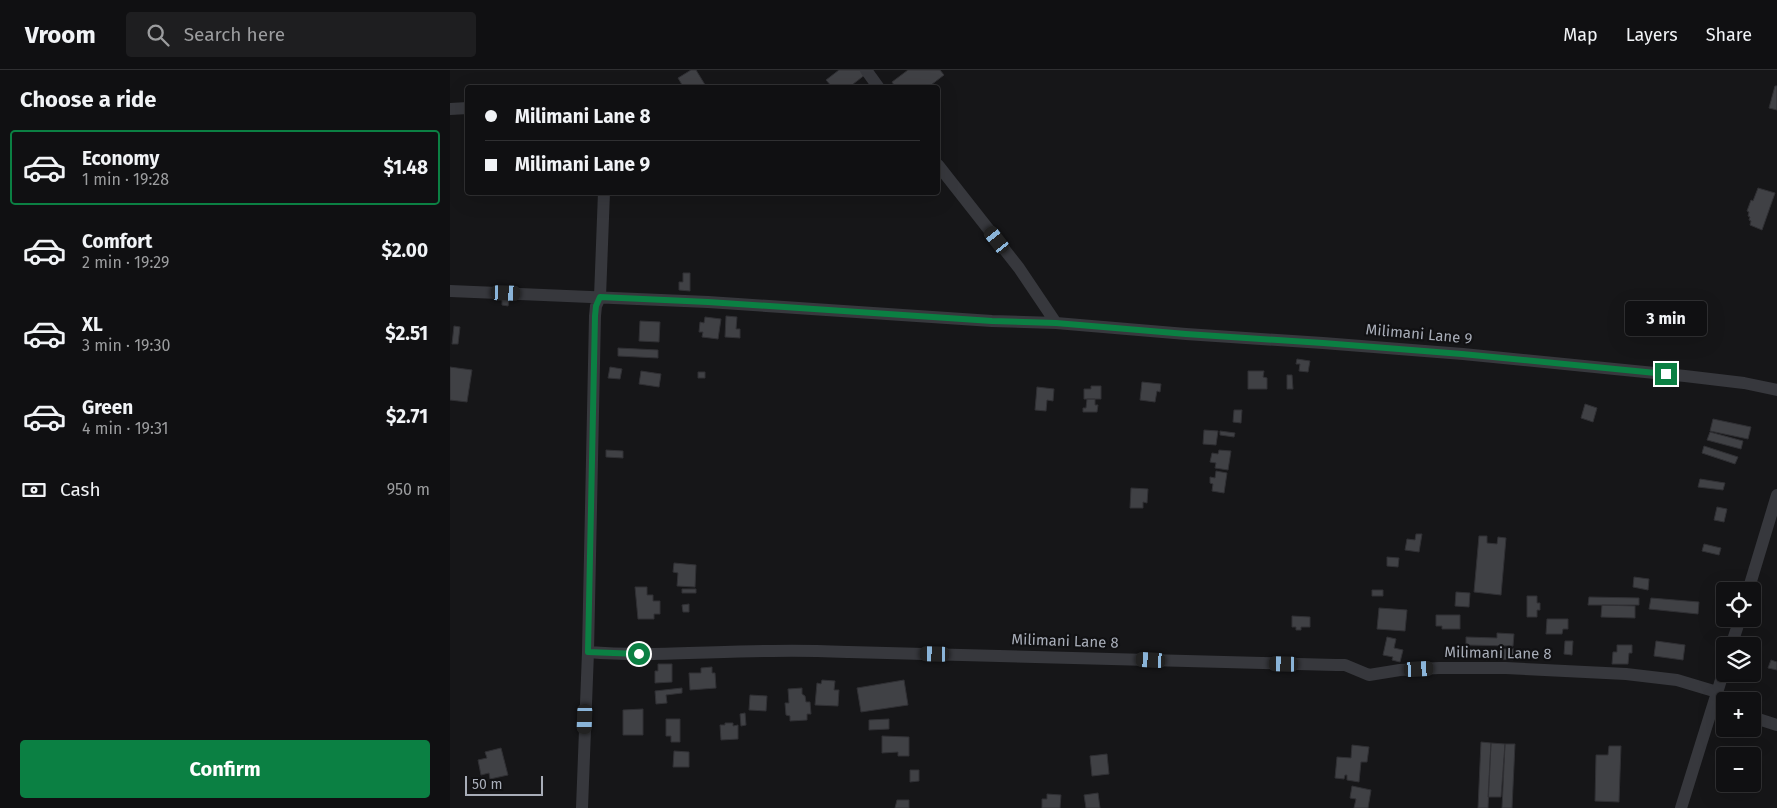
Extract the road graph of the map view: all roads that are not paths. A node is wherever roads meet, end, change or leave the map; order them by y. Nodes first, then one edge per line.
1 (866, 70) edge
2 (878, 85) edge
3 (465, 108) edge
4 (450, 109) edge
5 (940, 168) edge
6 (604, 195) edge
7 (450, 291) edge
8 (600, 297) junction
9 (1056, 323) junction
10 (1777, 390) edge
11 (1777, 495) edge
12 (1751, 582) edge
13 (588, 652) junction
14 (1716, 700) edge
15 (1716, 707) edge
16 (1761, 720) edge
17 (1777, 725) edge
18 (582, 808) edge
19 (1681, 808) edge

1 - 2 street
3 - 4 street
5 - 9 street
6 - 8 street
7 - 8 street, Milimani Lane 9
8 - 9 street, Milimani Lane 9
8 - 13 street
9 - 10 street, Milimani Lane 9
11 - 12 street
13 - 14 street, Milimani Lane 8
13 - 18 street
15 - 19 street
16 - 17 street

